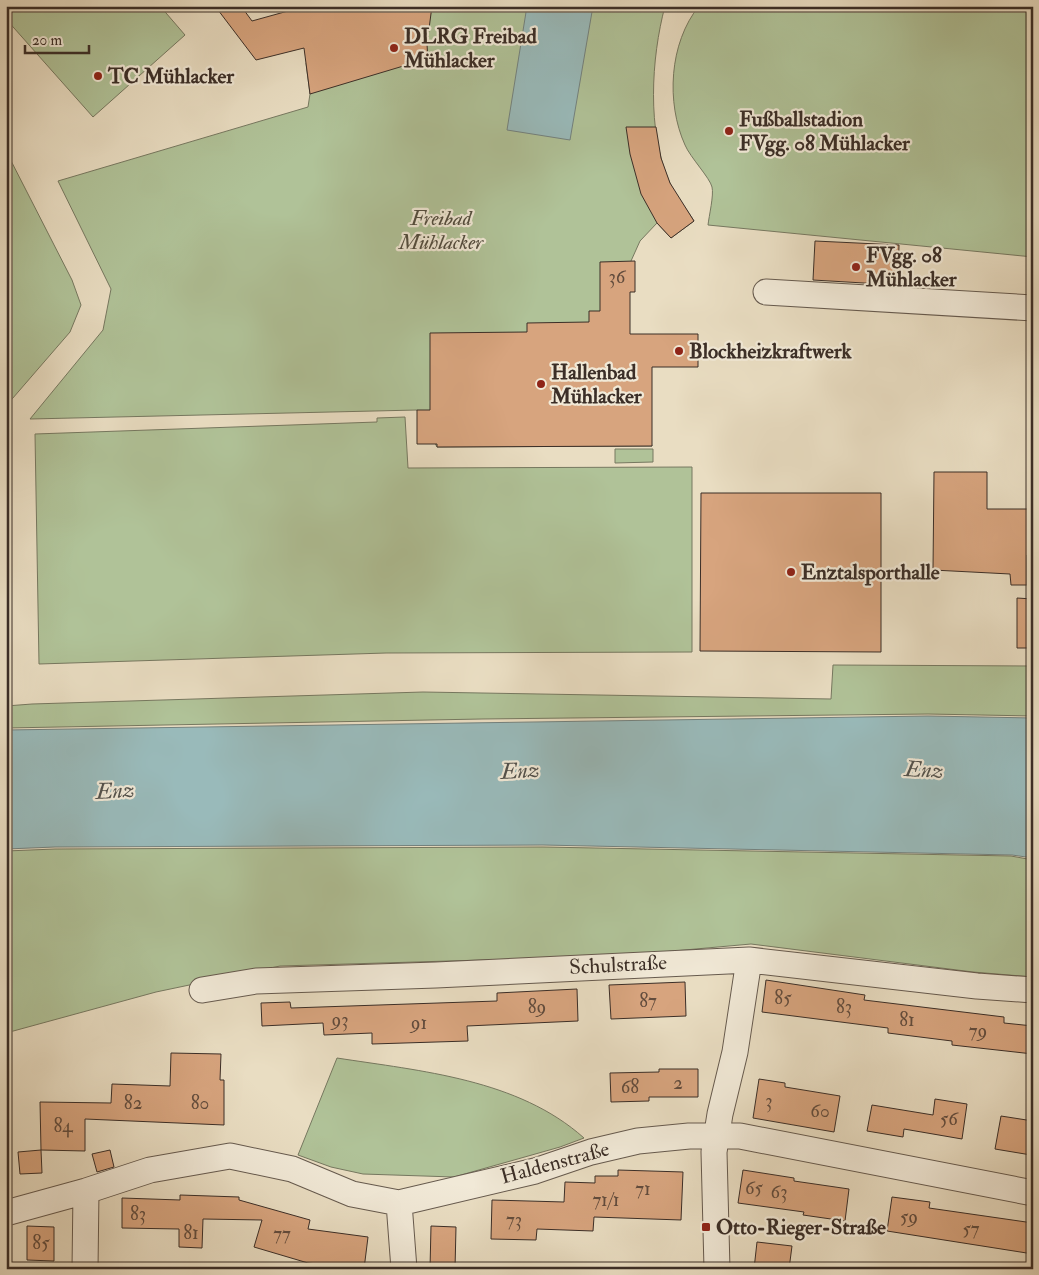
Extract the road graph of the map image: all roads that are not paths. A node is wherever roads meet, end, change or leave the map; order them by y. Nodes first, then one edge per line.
1 (766, 292) dead end
2 (1033, 308) edge
3 (749, 960) junction
4 (202, 990) dead end
5 (1033, 990) edge
6 (716, 1135) junction
7 (86, 1191) junction
8 (1033, 1193) edge
9 (399, 1203) junction
10 (6, 1213) edge
11 (85, 1269) edge
12 (404, 1269) edge
13 (717, 1269) edge

1 - 2 street
3 - 4 street, Schulstraße
3 - 5 street, Schulstraße
3 - 6 street
6 - 8 street, Haldenstraße
6 - 9 street, Haldenstraße
6 - 13 street
7 - 9 street, Haldenstraße
7 - 10 street, Haldenstraße
7 - 11 street
9 - 12 street

